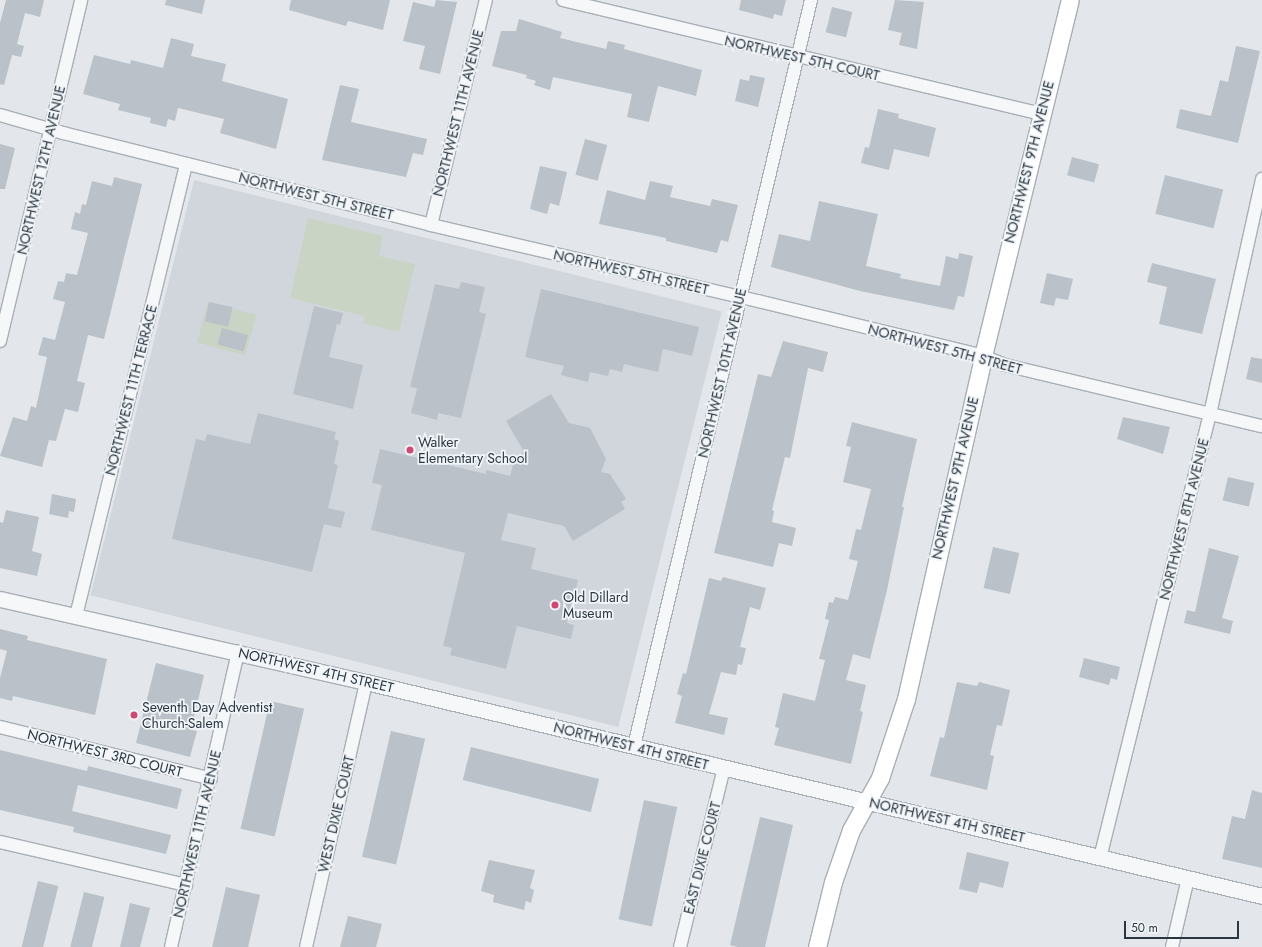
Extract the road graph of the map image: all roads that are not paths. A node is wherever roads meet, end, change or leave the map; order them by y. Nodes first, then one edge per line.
1 (81, 0) edge
2 (486, 0) edge
3 (563, 0) edge
4 (811, 0) edge
5 (1070, 0) edge
6 (798, 57) junction
7 (1041, 114) junction
8 (0, 115) edge
9 (51, 130) junction
10 (186, 164) junction
11 (1262, 179) edge
12 (431, 226) junction
13 (740, 297) junction
14 (0, 341) edge
15 (982, 356) junction
16 (1210, 414) junction
17 (1262, 426) edge
18 (0, 599) edge
19 (76, 616) junction
20 (238, 651) junction
21 (366, 682) junction
22 (0, 727) edge
23 (634, 746) junction
24 (724, 768) junction
25 (211, 779) junction
26 (868, 801) junction
27 (0, 842) edge
28 (1100, 858) junction
29 (1188, 878) junction
30 (186, 885) junction
31 (1262, 896) edge
32 (171, 947) edge
33 (306, 947) edge
34 (680, 947) edge
35 (817, 947) edge
36 (1172, 947) edge

1 - 9 street, NORTHWEST 12TH AVENUE
2 - 12 street, NORTHWEST 11TH AVENUE
3 - 6 street, NORTHWEST 5TH COURT
4 - 6 street, NORTHWEST 10TH AVENUE
5 - 7 main road, NORTHWEST 9TH AVENUE
6 - 7 street, NORTHWEST 5TH COURT
6 - 13 street, NORTHWEST 10TH AVENUE
7 - 15 main road, NORTHWEST 9TH AVENUE
8 - 9 street, NORTHWEST 5TH STREET
9 - 10 street, NORTHWEST 5TH STREET
9 - 14 street, NORTHWEST 12TH AVENUE
10 - 12 street, NORTHWEST 5TH STREET
10 - 19 street, NORTHWEST 11TH TERRACE
11 - 16 street, NORTHWEST 8TH AVENUE
12 - 13 street, NORTHWEST 5TH STREET
13 - 15 street, NORTHWEST 5TH STREET
13 - 23 street, NORTHWEST 10TH AVENUE
15 - 16 street, NORTHWEST 5TH STREET
15 - 26 main road, NORTHWEST 9TH AVENUE
16 - 17 street, NORTHWEST 5TH STREET
16 - 28 street, NORTHWEST 8TH AVENUE
18 - 19 street, NORTHWEST 4TH STREET
19 - 20 street, NORTHWEST 4TH STREET
20 - 21 street, NORTHWEST 4TH STREET
20 - 25 street, NORTHWEST 11TH AVENUE
21 - 23 street, NORTHWEST 4TH STREET
21 - 33 street, WEST DIXIE COURT
22 - 25 street, NORTHWEST 3RD COURT
23 - 24 street, NORTHWEST 4TH STREET
24 - 26 street, NORTHWEST 4TH STREET
24 - 34 street, EAST DIXIE COURT
25 - 30 street, NORTHWEST 11TH AVENUE
26 - 28 street, NORTHWEST 4TH STREET
26 - 35 main road, NORTHWEST 9TH AVENUE
27 - 30 street
28 - 29 street, NORTHWEST 4TH STREET
29 - 31 street, NORTHWEST 4TH STREET
29 - 36 street
30 - 32 street, NORTHWEST 11TH AVENUE

